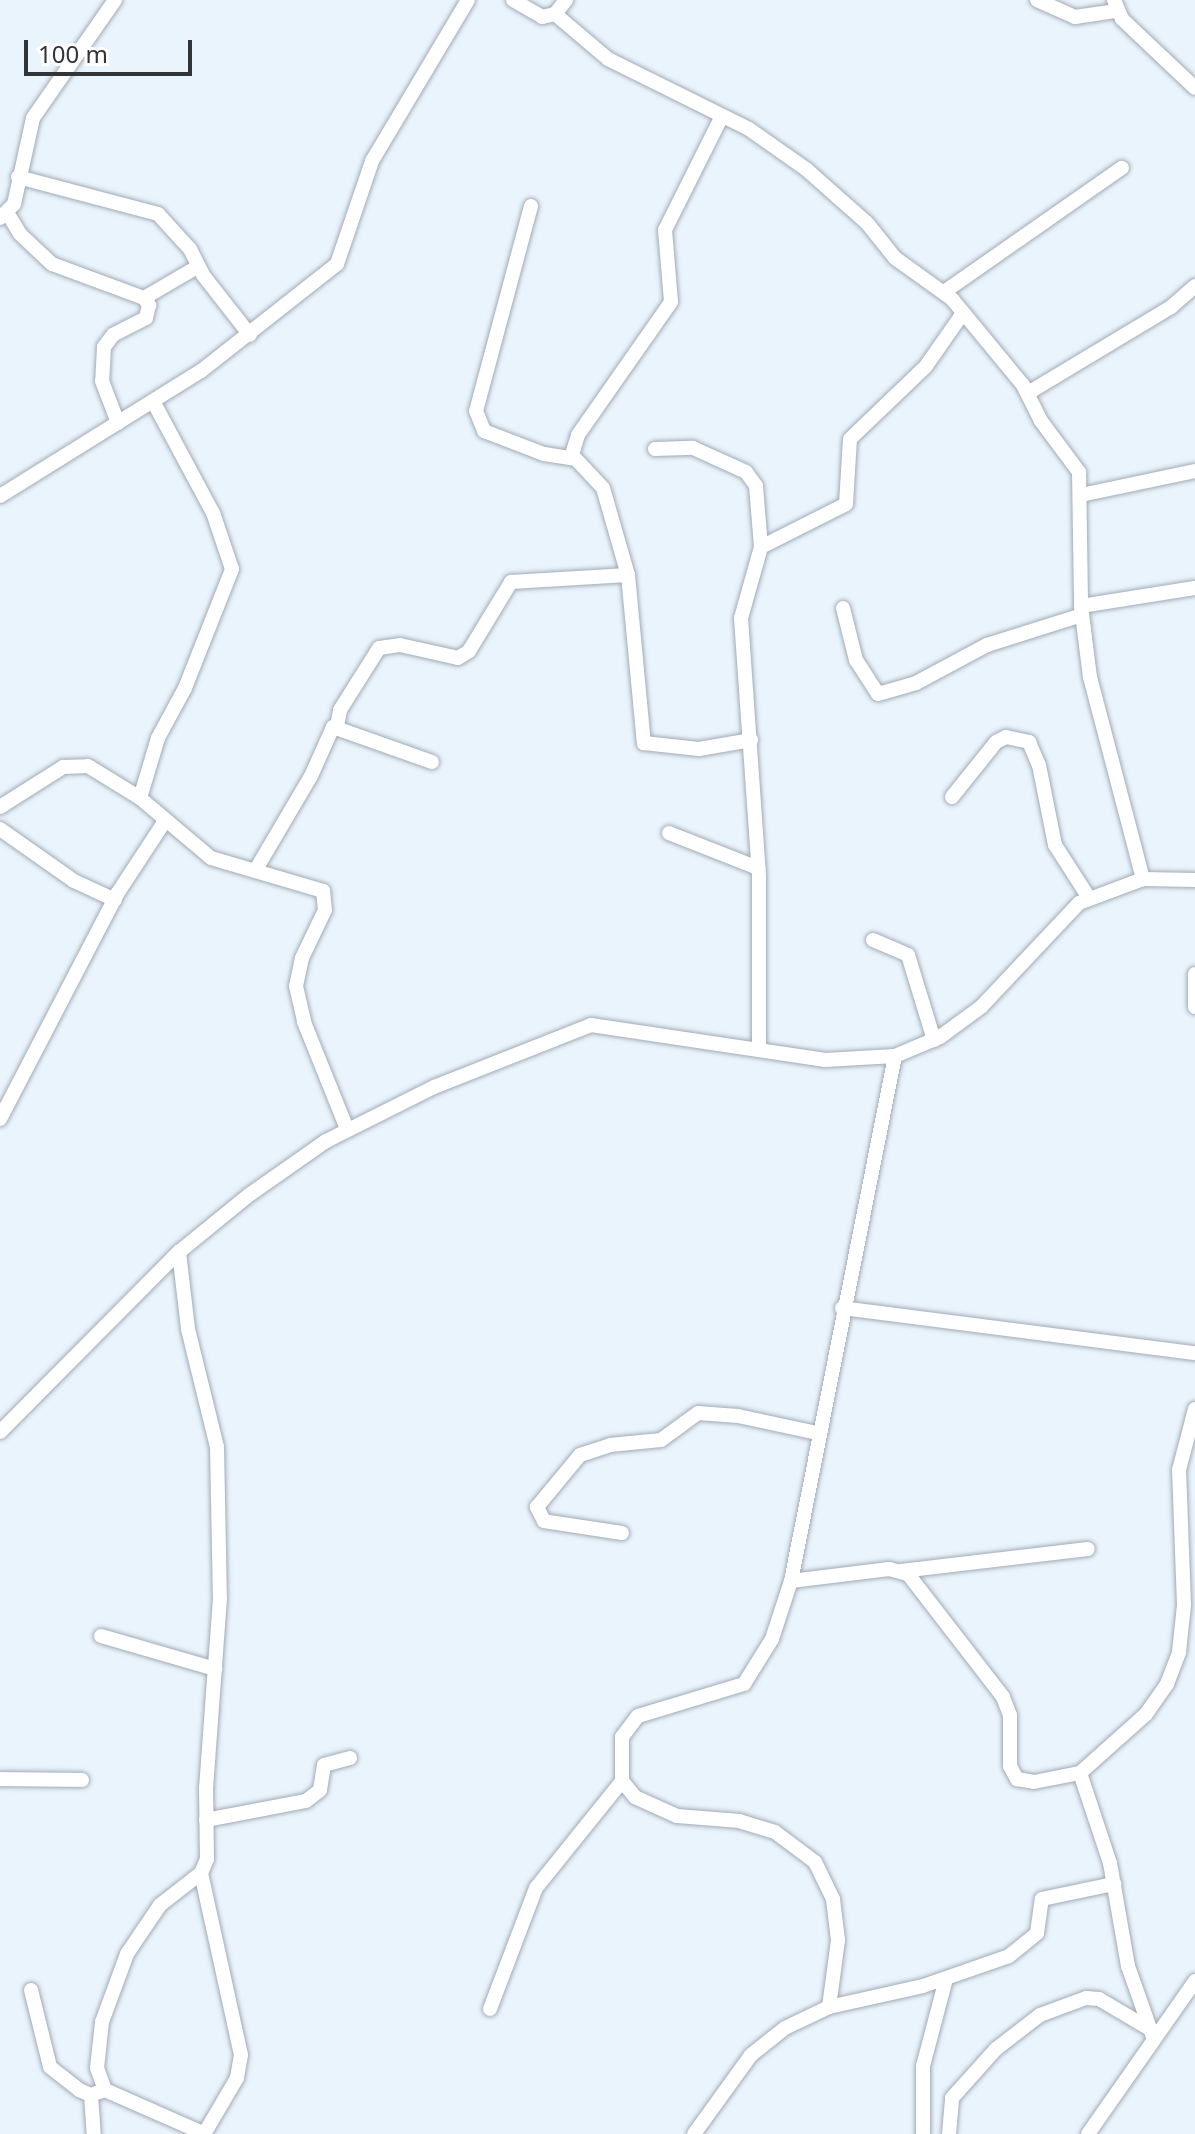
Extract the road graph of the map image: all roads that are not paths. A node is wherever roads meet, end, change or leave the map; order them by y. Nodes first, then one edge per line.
1 (115, 0) edge
2 (468, 0) edge
3 (513, 0) edge
4 (566, 0) edge
5 (1037, 0) edge
6 (1114, 6) edge
7 (555, 14) junction
8 (1195, 88) edge
9 (722, 116) junction
10 (1122, 168) dead end
11 (18, 177) junction
12 (531, 206) dead end
13 (4, 216) edge
14 (197, 267) junction
15 (1195, 286) edge
16 (944, 292) junction
17 (144, 298) junction
18 (963, 313) junction
19 (250, 335) junction
20 (1028, 393) junction
21 (153, 401) junction
22 (118, 423) junction
23 (655, 449) dead end
24 (574, 459) junction
25 (1195, 471) edge
26 (1081, 495) junction
27 (0, 496) edge
28 (761, 547) junction
29 (628, 575) junction
30 (1195, 588) edge
31 (843, 608) dead end
32 (1081, 611) junction
33 (337, 726) junction
34 (751, 740) junction
35 (432, 762) dead end
36 (952, 797) dead end
37 (140, 798) junction
38 (0, 807) edge
39 (165, 821) junction
40 (0, 829) edge
41 (669, 833) dead end
42 (758, 868) junction
43 (255, 871) junction
44 (1143, 879) junction
45 (1195, 880) edge
46 (1089, 898) junction
47 (115, 900) junction
48 (873, 940) dead end
49 (1195, 974) edge
50 (1195, 1007) edge
51 (934, 1040) junction
52 (759, 1049) junction
53 (895, 1056) junction
54 (0, 1119) edge
55 (347, 1129) junction
56 (179, 1252) junction
57 (842, 1308) junction
58 (1195, 1353) edge
59 (1195, 1409) edge
60 (2, 1425) edge
61 (817, 1433) junction
62 (622, 1533) dead end
63 (1088, 1549) dead end
64 (901, 1571) junction
65 (791, 1581) junction
66 (101, 1636) dead end
67 (215, 1669) junction
68 (350, 1758) dead end
69 (1080, 1773) junction
70 (0, 1779) edge
71 (82, 1780) dead end
72 (622, 1781) junction
73 (206, 1820) junction
74 (201, 1873) junction
75 (1114, 1884) junction
76 (946, 1979) junction
77 (1195, 1981) edge
78 (31, 1990) dead end
79 (829, 2007) junction
80 (490, 2009) dead end
81 (1152, 2034) junction
82 (98, 2092) junction
83 (94, 2134) edge
84 (204, 2134) edge
85 (694, 2134) edge
86 (923, 2134) edge
87 (949, 2134) edge
88 (1088, 2134) edge

1 - 11 street
2 - 19 street
3 - 7 street
4 - 7 street
5 - 6 street
6 - 8 street
7 - 9 street
9 - 16 street
9 - 24 street
10 - 16 street
11 - 13 street
11 - 14 street
12 - 24 street
13 - 17 street
14 - 17 street
14 - 19 street
15 - 20 street
16 - 18 street
17 - 22 street
18 - 20 street
18 - 28 street
19 - 21 street
20 - 26 street
21 - 22 street
21 - 37 street
22 - 27 street
23 - 28 street
24 - 29 street
25 - 26 street
26 - 32 street
28 - 34 street
29 - 33 street
29 - 34 street
30 - 32 street
31 - 32 street
32 - 44 street
33 - 35 street
33 - 43 street
34 - 42 street
36 - 46 street
37 - 38 street
37 - 39 street
39 - 43 street
39 - 47 street
40 - 47 street
41 - 42 street
42 - 52 street
43 - 55 street
44 - 45 street
44 - 46 street
46 - 51 street
47 - 54 street
48 - 51 street
49 - 50 street
51 - 53 street
52 - 53 street
52 - 55 street
53 - 57 street
55 - 56 street
56 - 60 street
56 - 67 street
57 - 58 street
57 - 61 street
59 - 69 street
61 - 62 street
61 - 65 street
63 - 64 street
64 - 65 street
64 - 69 street
65 - 72 street
66 - 67 street
67 - 73 street
68 - 73 street
69 - 75 street
70 - 71 street
72 - 79 street
72 - 80 street
73 - 74 street
74 - 82 street
74 - 84 street
75 - 76 street
75 - 81 street
76 - 79 street
76 - 86 street
77 - 81 street
78 - 82 street
79 - 85 street
81 - 87 street
81 - 88 street
82 - 83 street
82 - 84 street

